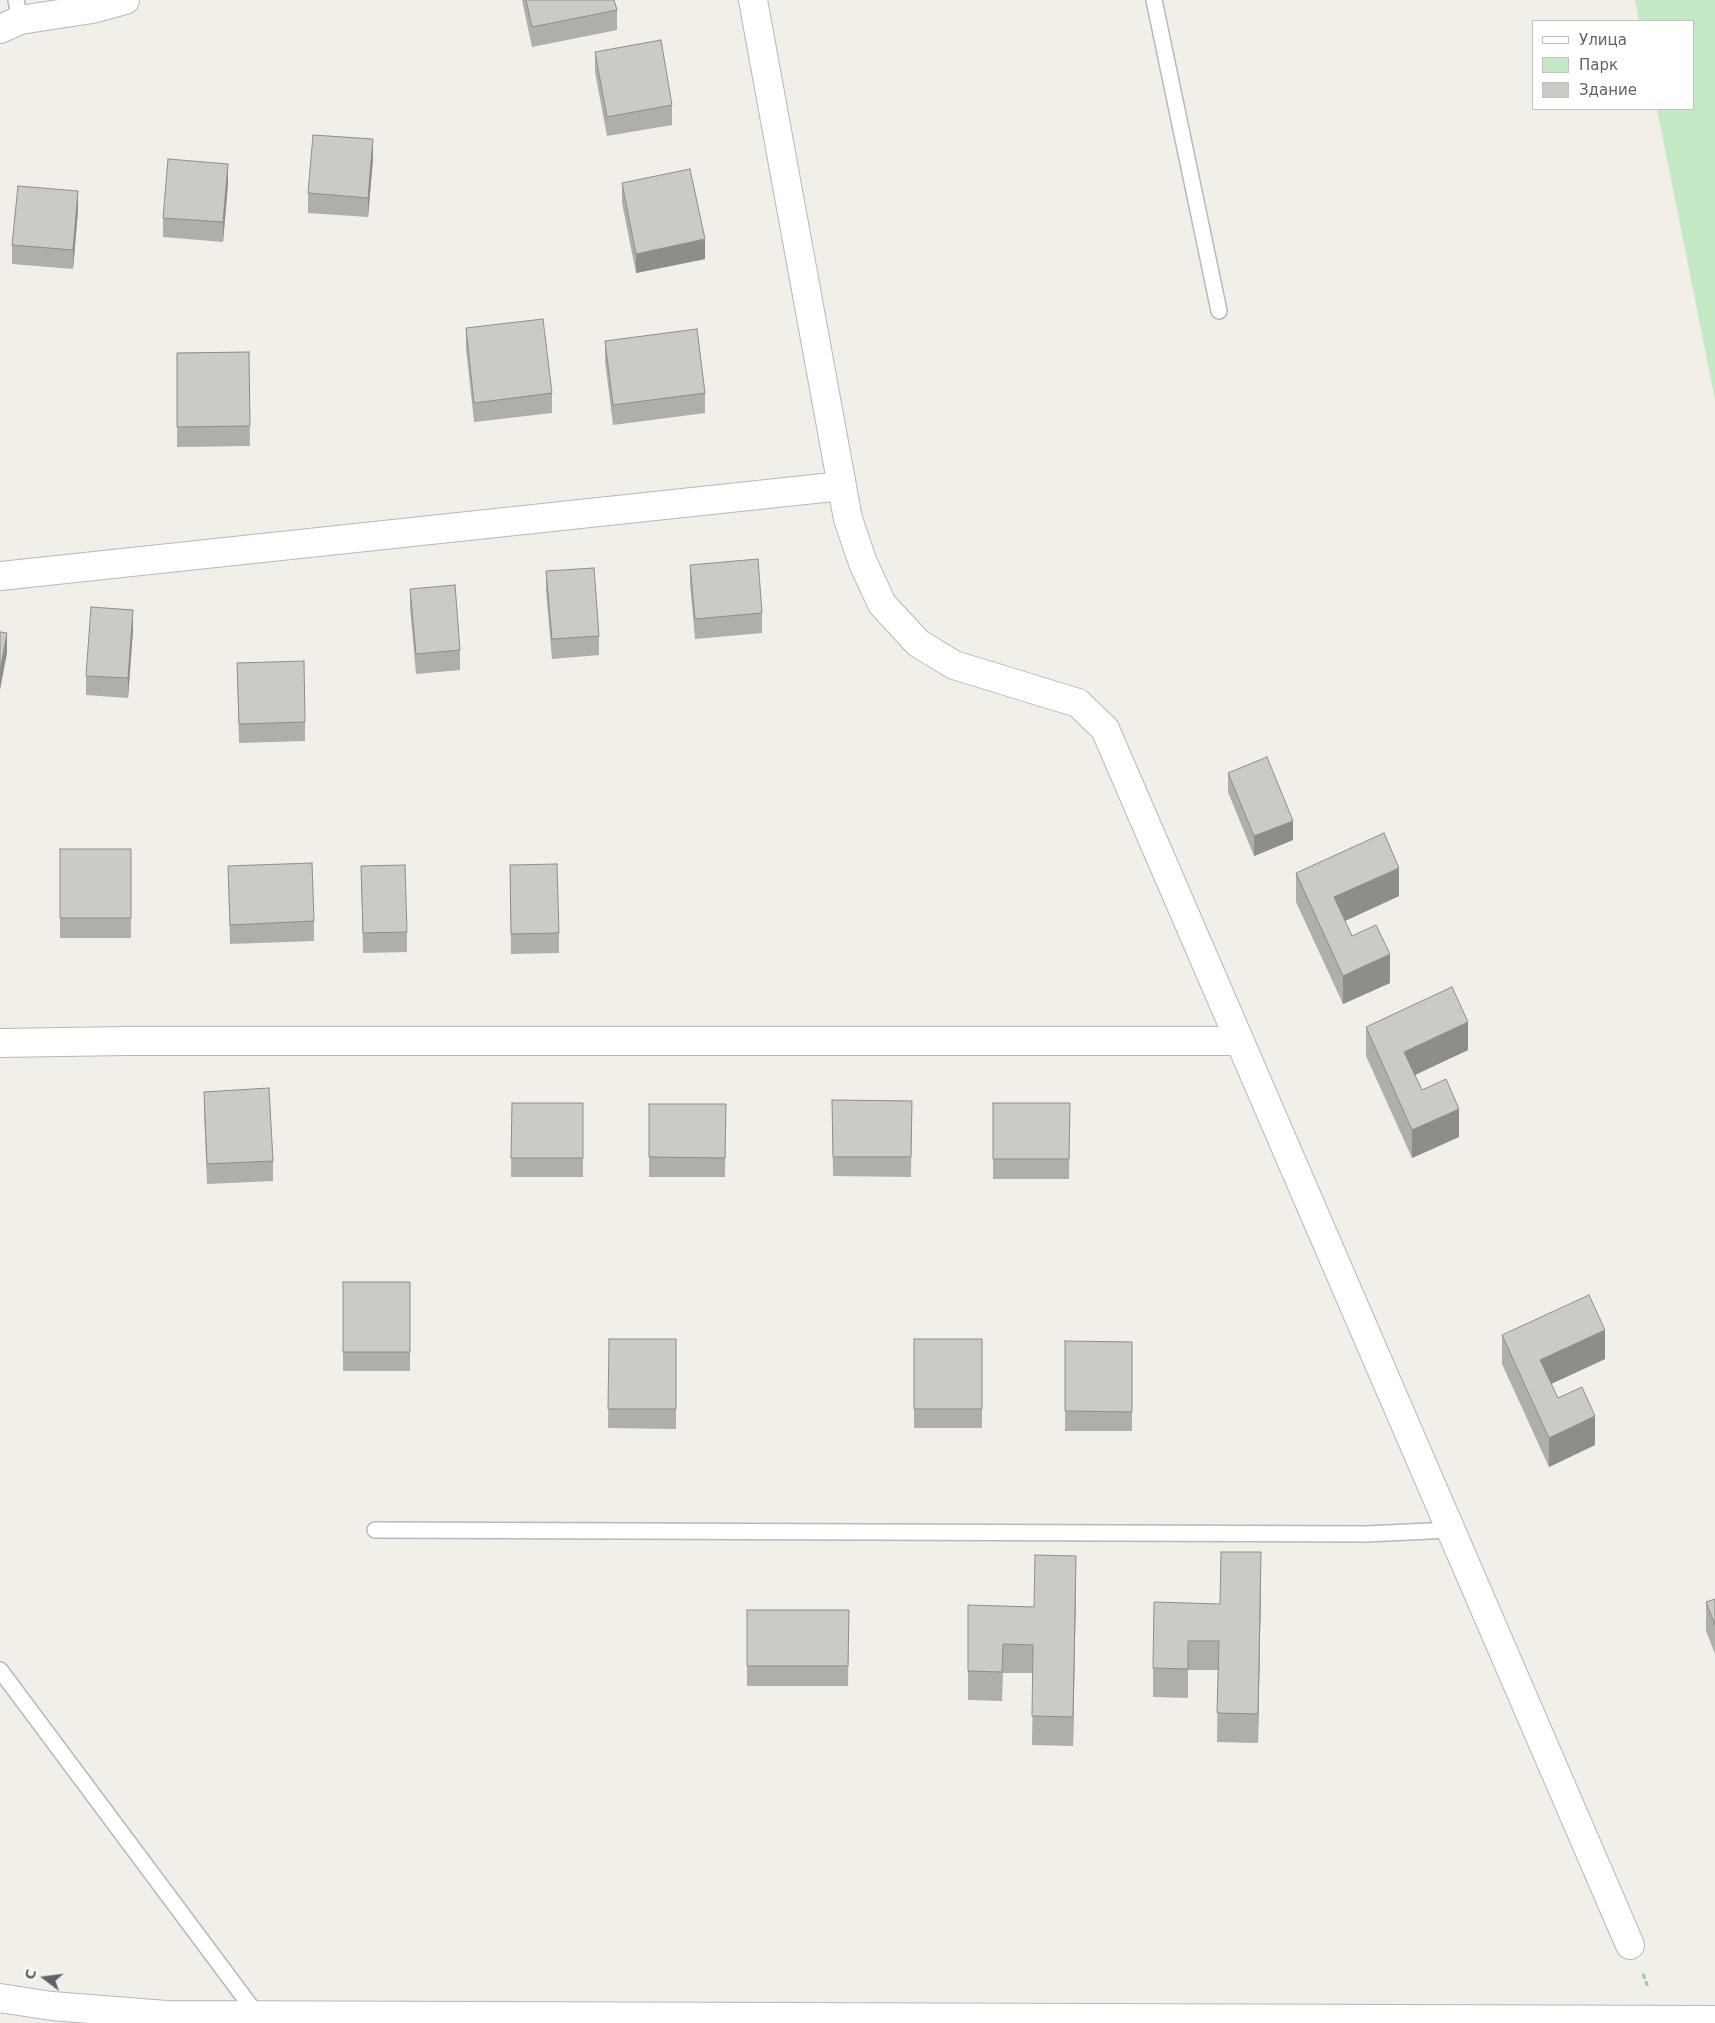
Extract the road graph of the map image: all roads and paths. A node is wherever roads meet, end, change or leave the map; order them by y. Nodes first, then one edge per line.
1 (125, 0) edge
2 (753, 0) edge
3 (1154, 0) edge
4 (12, 16) edge
5 (1218, 311) dead end
6 (842, 486) junction
7 (0, 576) edge
8 (1240, 1041) junction
9 (0, 1043) edge
10 (374, 1530) dead end
11 (1451, 1530) junction
12 (0, 1670) edge
13 (1630, 1944) joint
14 (0, 1998) edge
15 (258, 2016) junction
16 (835, 2020) edge
17 (1662, 2020) junction
18 (1715, 2020) edge

1 - 4 street
2 - 6 street
3 - 5 lane
6 - 7 street
6 - 8 street
8 - 9 street
8 - 11 street
10 - 11 lane
11 - 13 street
12 - 15 lane
13 - 17 path
14 - 15 street
15 - 16 street
16 - 17 street
17 - 18 street

